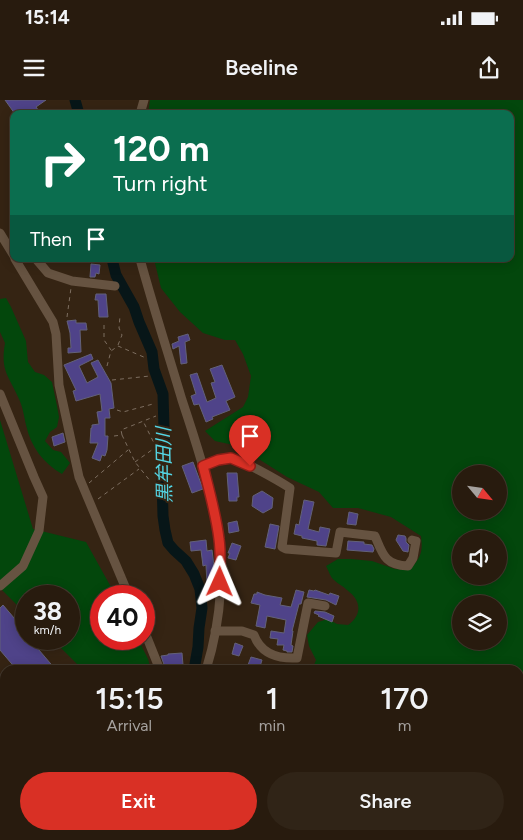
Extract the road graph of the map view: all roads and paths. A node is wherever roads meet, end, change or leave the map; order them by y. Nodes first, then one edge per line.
1 (0, 233) edge
2 (10, 249) edge
3 (18, 262) edge
4 (39, 262) edge
5 (141, 262) edge
6 (71, 285) dead end
7 (115, 286) dead end
8 (120, 316) dead end
9 (67, 317) dead end
10 (104, 325) dead end
11 (118, 346) junction
12 (112, 351) junction
13 (146, 358) dead end
14 (107, 366) dead end
15 (150, 376) dead end
16 (112, 380) dead end
17 (0, 394) edge
18 (153, 404) dead end
19 (117, 410) dead end
20 (156, 416) dead end
21 (143, 421) junction
22 (122, 435) junction
23 (114, 436) dead end
24 (128, 449) junction
25 (135, 462) junction
26 (203, 466) junction
27 (140, 468) junction
28 (151, 482) dead end
29 (87, 484) dead end
30 (98, 499) dead end
31 (412, 540) dead end
32 (124, 585) edge
33 (0, 586) edge
34 (325, 606) dead end
35 (215, 630) junction
36 (152, 650) edge
37 (158, 665) edge
38 (208, 665) edge

1 - 2 street
3 - 32 street
4 - 7 street
5 - 26 street
6 - 9 path
8 - 11 path
10 - 12 path
11 - 12 path
11 - 13 path
12 - 14 path
15 - 16 path
17 - 33 street
18 - 19 path
20 - 21 path
21 - 22 path
21 - 25 path
22 - 23 path
22 - 24 path
24 - 25 path
24 - 29 path
25 - 27 path
26 - 31 street
26 - 35 street
27 - 28 path
27 - 30 path
34 - 35 street
35 - 38 street
36 - 37 street

